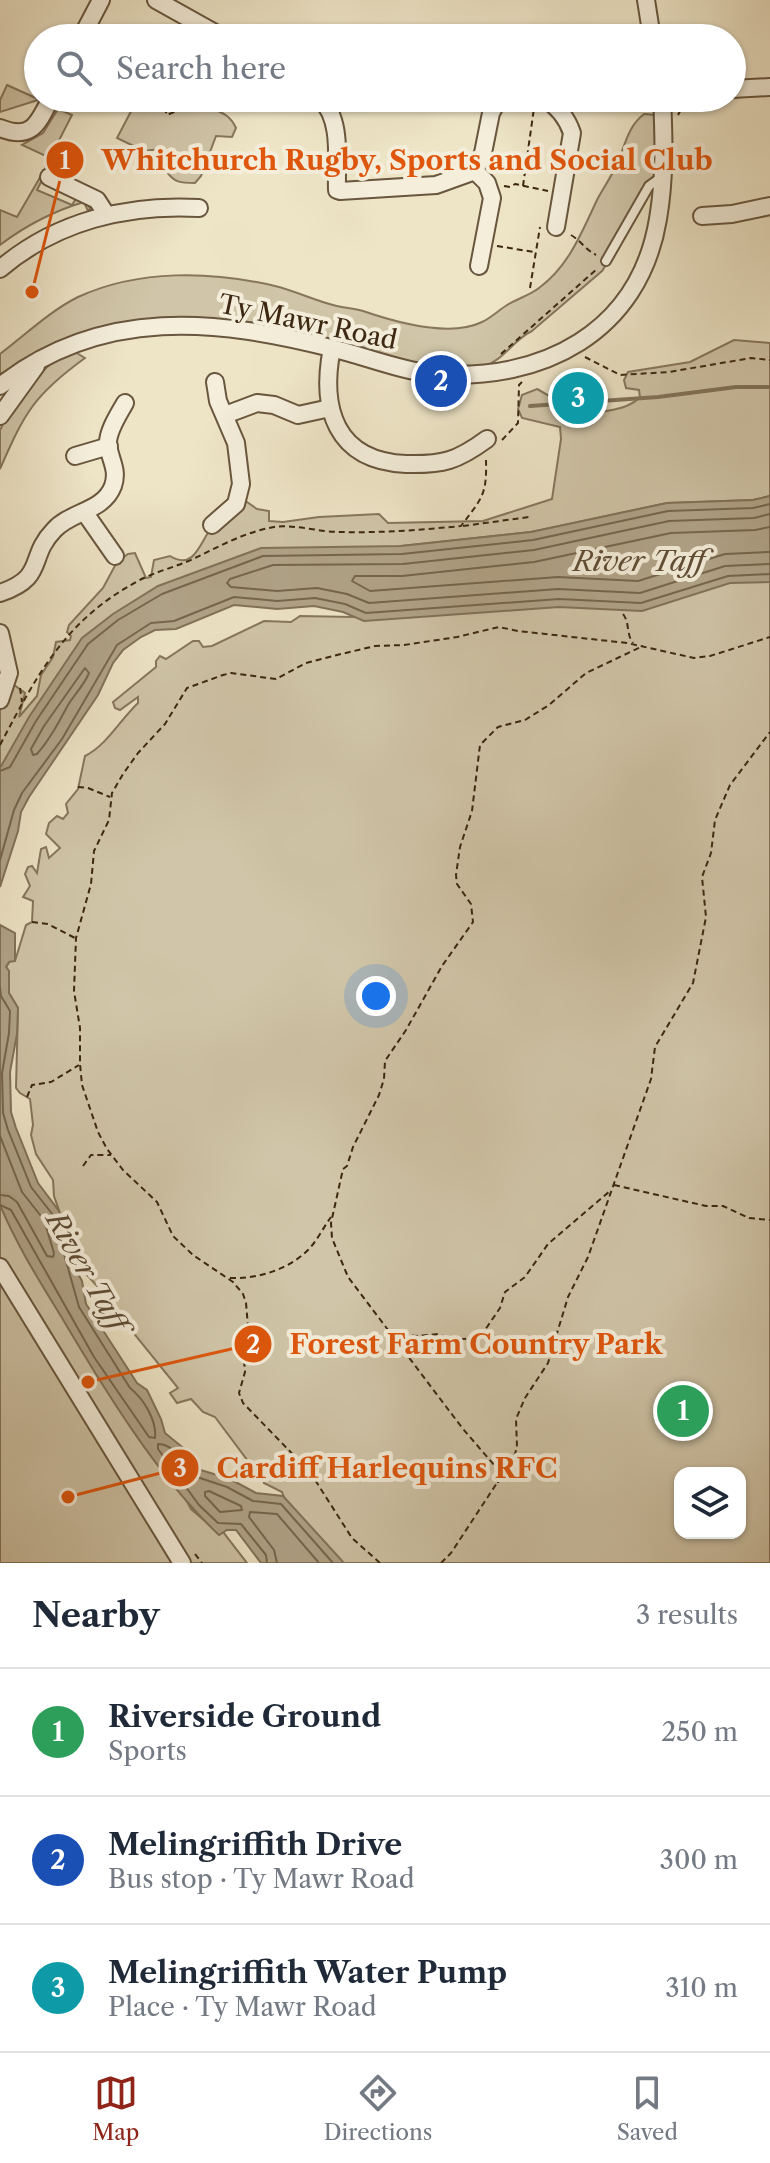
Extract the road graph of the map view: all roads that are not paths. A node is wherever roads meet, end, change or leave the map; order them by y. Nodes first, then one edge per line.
1 (101, 0) edge
2 (156, 0) edge
3 (646, 0) edge
4 (88, 24) edge
5 (199, 24) edge
6 (650, 24) edge
7 (770, 87) edge
8 (746, 88) edge
9 (43, 112) edge
10 (329, 112) edge
11 (492, 112) edge
12 (560, 112) edge
13 (662, 112) edge
14 (0, 128) edge
15 (663, 176) junction
16 (49, 177) dead end
17 (481, 177) junction
18 (770, 206) edge
19 (199, 208) dead end
20 (106, 214) junction
21 (702, 216) dead end
22 (548, 223) road end
23 (606, 261) road end
24 (479, 266) dead end
25 (0, 269) edge
26 (332, 348) junction
27 (41, 358) junction
28 (215, 382) dead end
29 (0, 386) edge
30 (125, 403) dead end
31 (330, 408) junction
32 (225, 415) junction
33 (0, 416) edge
34 (109, 446) junction
35 (490, 448) road end
36 (75, 456) dead end
37 (85, 513) junction
38 (212, 525) dead end
39 (115, 556) dead end
40 (0, 593) edge
41 (0, 633) edge
42 (0, 700) edge
43 (0, 1267) edge
44 (182, 1563) edge

1 - 4 street
2 - 5 street
3 - 6 street
7 - 8 street
9 - 14 street
10 - 17 street
11 - 17 street
12 - 22 street
13 - 15 street, Ty Mawr Road
15 - 23 lane
15 - 26 street, Ty Mawr Road
16 - 20 street
17 - 24 street
18 - 21 street
19 - 20 street
20 - 25 street
26 - 27 street, Ty Mawr Road
26 - 31 street
27 - 29 street, Ty Mawr Road
27 - 33 street
28 - 32 street
30 - 34 street
31 - 32 street
31 - 35 street
32 - 38 street
34 - 36 street
34 - 37 street
37 - 39 street
37 - 40 street
41 - 42 street
43 - 44 street

